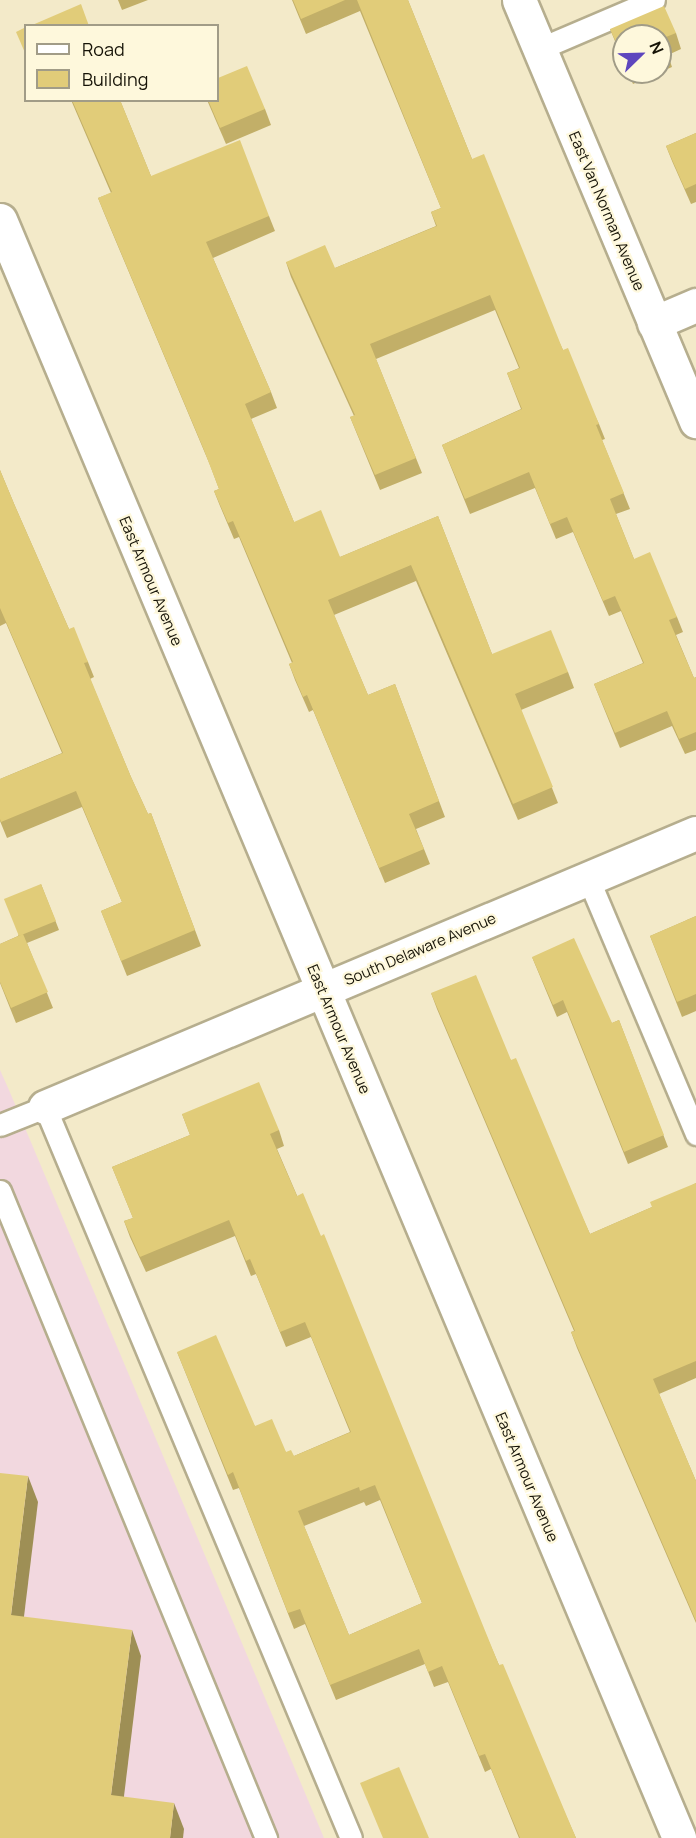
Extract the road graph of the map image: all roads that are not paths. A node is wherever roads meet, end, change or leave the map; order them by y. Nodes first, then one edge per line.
1 (519, 0) edge
2 (654, 0) edge
3 (540, 48) junction
4 (0, 220) edge
5 (696, 305) edge
6 (654, 322) junction
7 (696, 422) edge
8 (696, 833) edge
9 (588, 878) junction
10 (323, 990) junction
11 (45, 1107) junction
12 (0, 1125) edge
13 (696, 1134) edge
14 (0, 1191) edge
15 (266, 1838) edge
16 (351, 1838) edge
17 (679, 1838) edge

1 - 3 street, East Van Norman Avenue
2 - 3 lane
3 - 6 street, East Van Norman Avenue
4 - 10 street, East Armour Avenue
5 - 6 street
6 - 7 street, East Van Norman Avenue
8 - 9 street, South Delaware Avenue
9 - 10 street, South Delaware Avenue
9 - 13 lane
10 - 11 street, South Delaware Avenue
10 - 17 street, East Armour Avenue
11 - 12 lane
11 - 16 lane
14 - 15 lane

